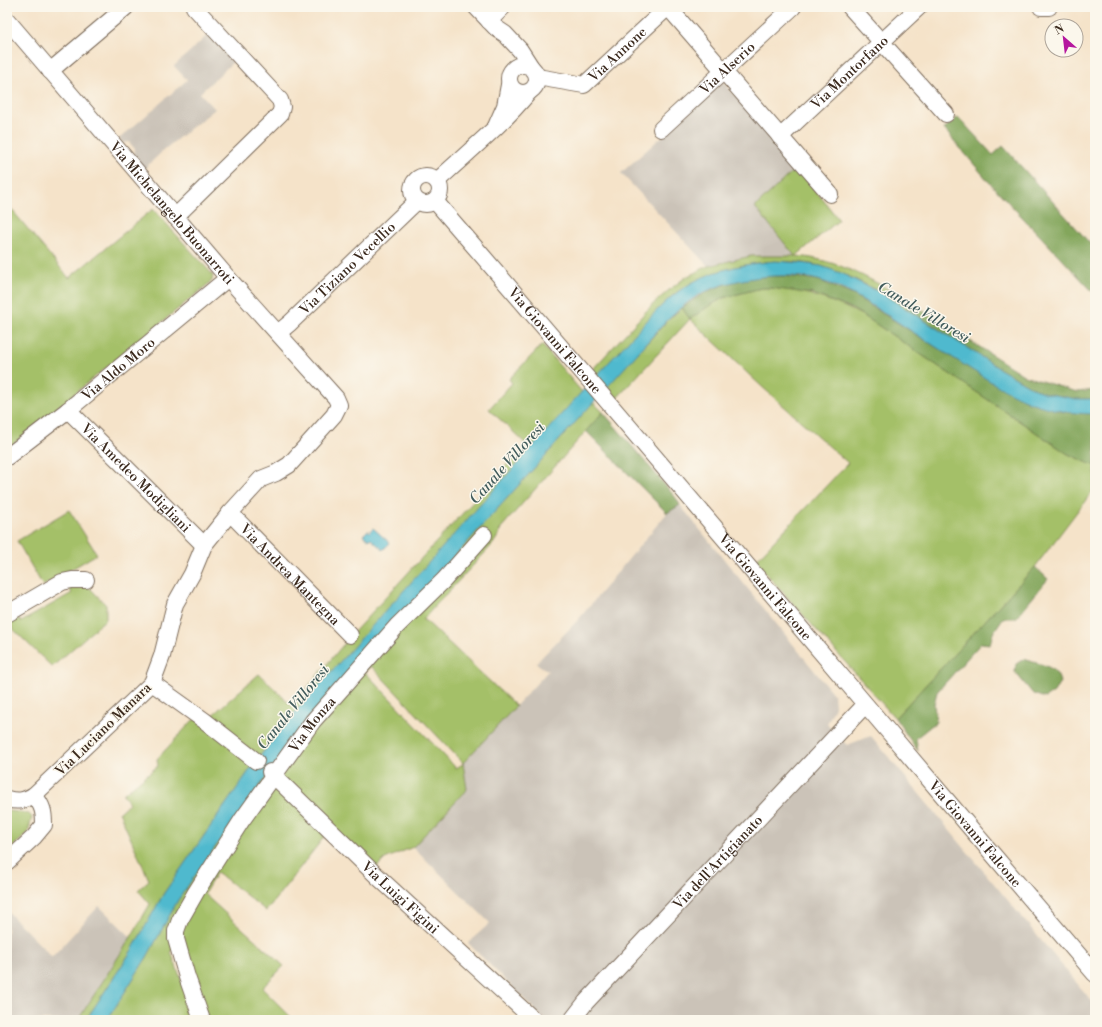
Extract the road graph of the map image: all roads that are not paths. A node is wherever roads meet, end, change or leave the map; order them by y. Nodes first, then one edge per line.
1 (126, 7) edge
2 (194, 7) edge
3 (476, 7) edge
4 (503, 7) edge
5 (668, 7) edge
6 (793, 7) edge
7 (850, 7) edge
8 (919, 7) edge
9 (7, 20) edge
10 (492, 24) junction
11 (882, 43) junction
12 (50, 71) junction
13 (724, 71) junction
14 (534, 72) junction
15 (510, 78) junction
16 (529, 92) junction
17 (946, 114) dead end
18 (497, 126) junction
19 (661, 129) dead end
20 (780, 137) junction
21 (438, 181) junction
22 (830, 194) dead end
23 (416, 201) junction
24 (435, 201) junction
25 (175, 217) junction
26 (228, 278) junction
27 (278, 333) junction
28 (339, 405) joint
29 (68, 410) junction
30 (7, 457) edge
31 (230, 513) junction
32 (484, 535) dead end
33 (204, 545) junction
34 (86, 580) dead end
35 (7, 614) edge
36 (350, 635) dead end
37 (152, 683) junction
38 (865, 705) junction
39 (256, 762) dead end
40 (272, 774) junction
41 (34, 795) junction
42 (7, 799) edge
43 (7, 862) edge
44 (1095, 974) edge
45 (202, 1020) edge
46 (534, 1020) edge
47 (572, 1020) edge

1 - 12 street
2 - 25 street
3 - 10 street
4 - 10 street
5 - 13 street
5 - 14 street, Via Annone
6 - 13 street, Via Alserio
7 - 11 street
8 - 11 street, Via Montorfano
9 - 12 street, Via Michelangelo Buonarroti
10 - 14 street
10 - 15 street
11 - 17 street
11 - 20 street, Via Montorfano
12 - 25 street, Via Michelangelo Buonarroti
13 - 19 street, Via Alserio
13 - 20 street
14 - 15 street
14 - 16 street
15 - 16 street
15 - 18 street
16 - 18 street
18 - 21 street
20 - 22 street
21 - 23 street
21 - 24 street
23 - 24 street
23 - 27 street, Via Tiziano Vecellio
24 - 38 street, Via Giovanni Falcone
25 - 26 street, Via Michelangelo Buonarroti
26 - 27 street, Via Michelangelo Buonarroti
26 - 29 street, Via Aldo Moro
27 - 28 street, Via Michelangelo Buonarroti
28 - 31 street, Via Luciano Manara
29 - 30 street, Via Aldo Moro
29 - 33 street, Via Amedeo Modigliani
31 - 33 street, Via Luciano Manara
31 - 36 street, Via Andrea Mantegna
32 - 40 street, Via Monza
33 - 37 street, Via Luciano Manara
34 - 35 street
37 - 39 street
37 - 41 street, Via Luciano Manara
38 - 44 street, Via Giovanni Falcone
38 - 47 street, Via dell'Artigianato
40 - 45 street, Via Monza
40 - 46 street, Via Luigi Figini
41 - 42 street, Via Luciano Manara
41 - 43 street

